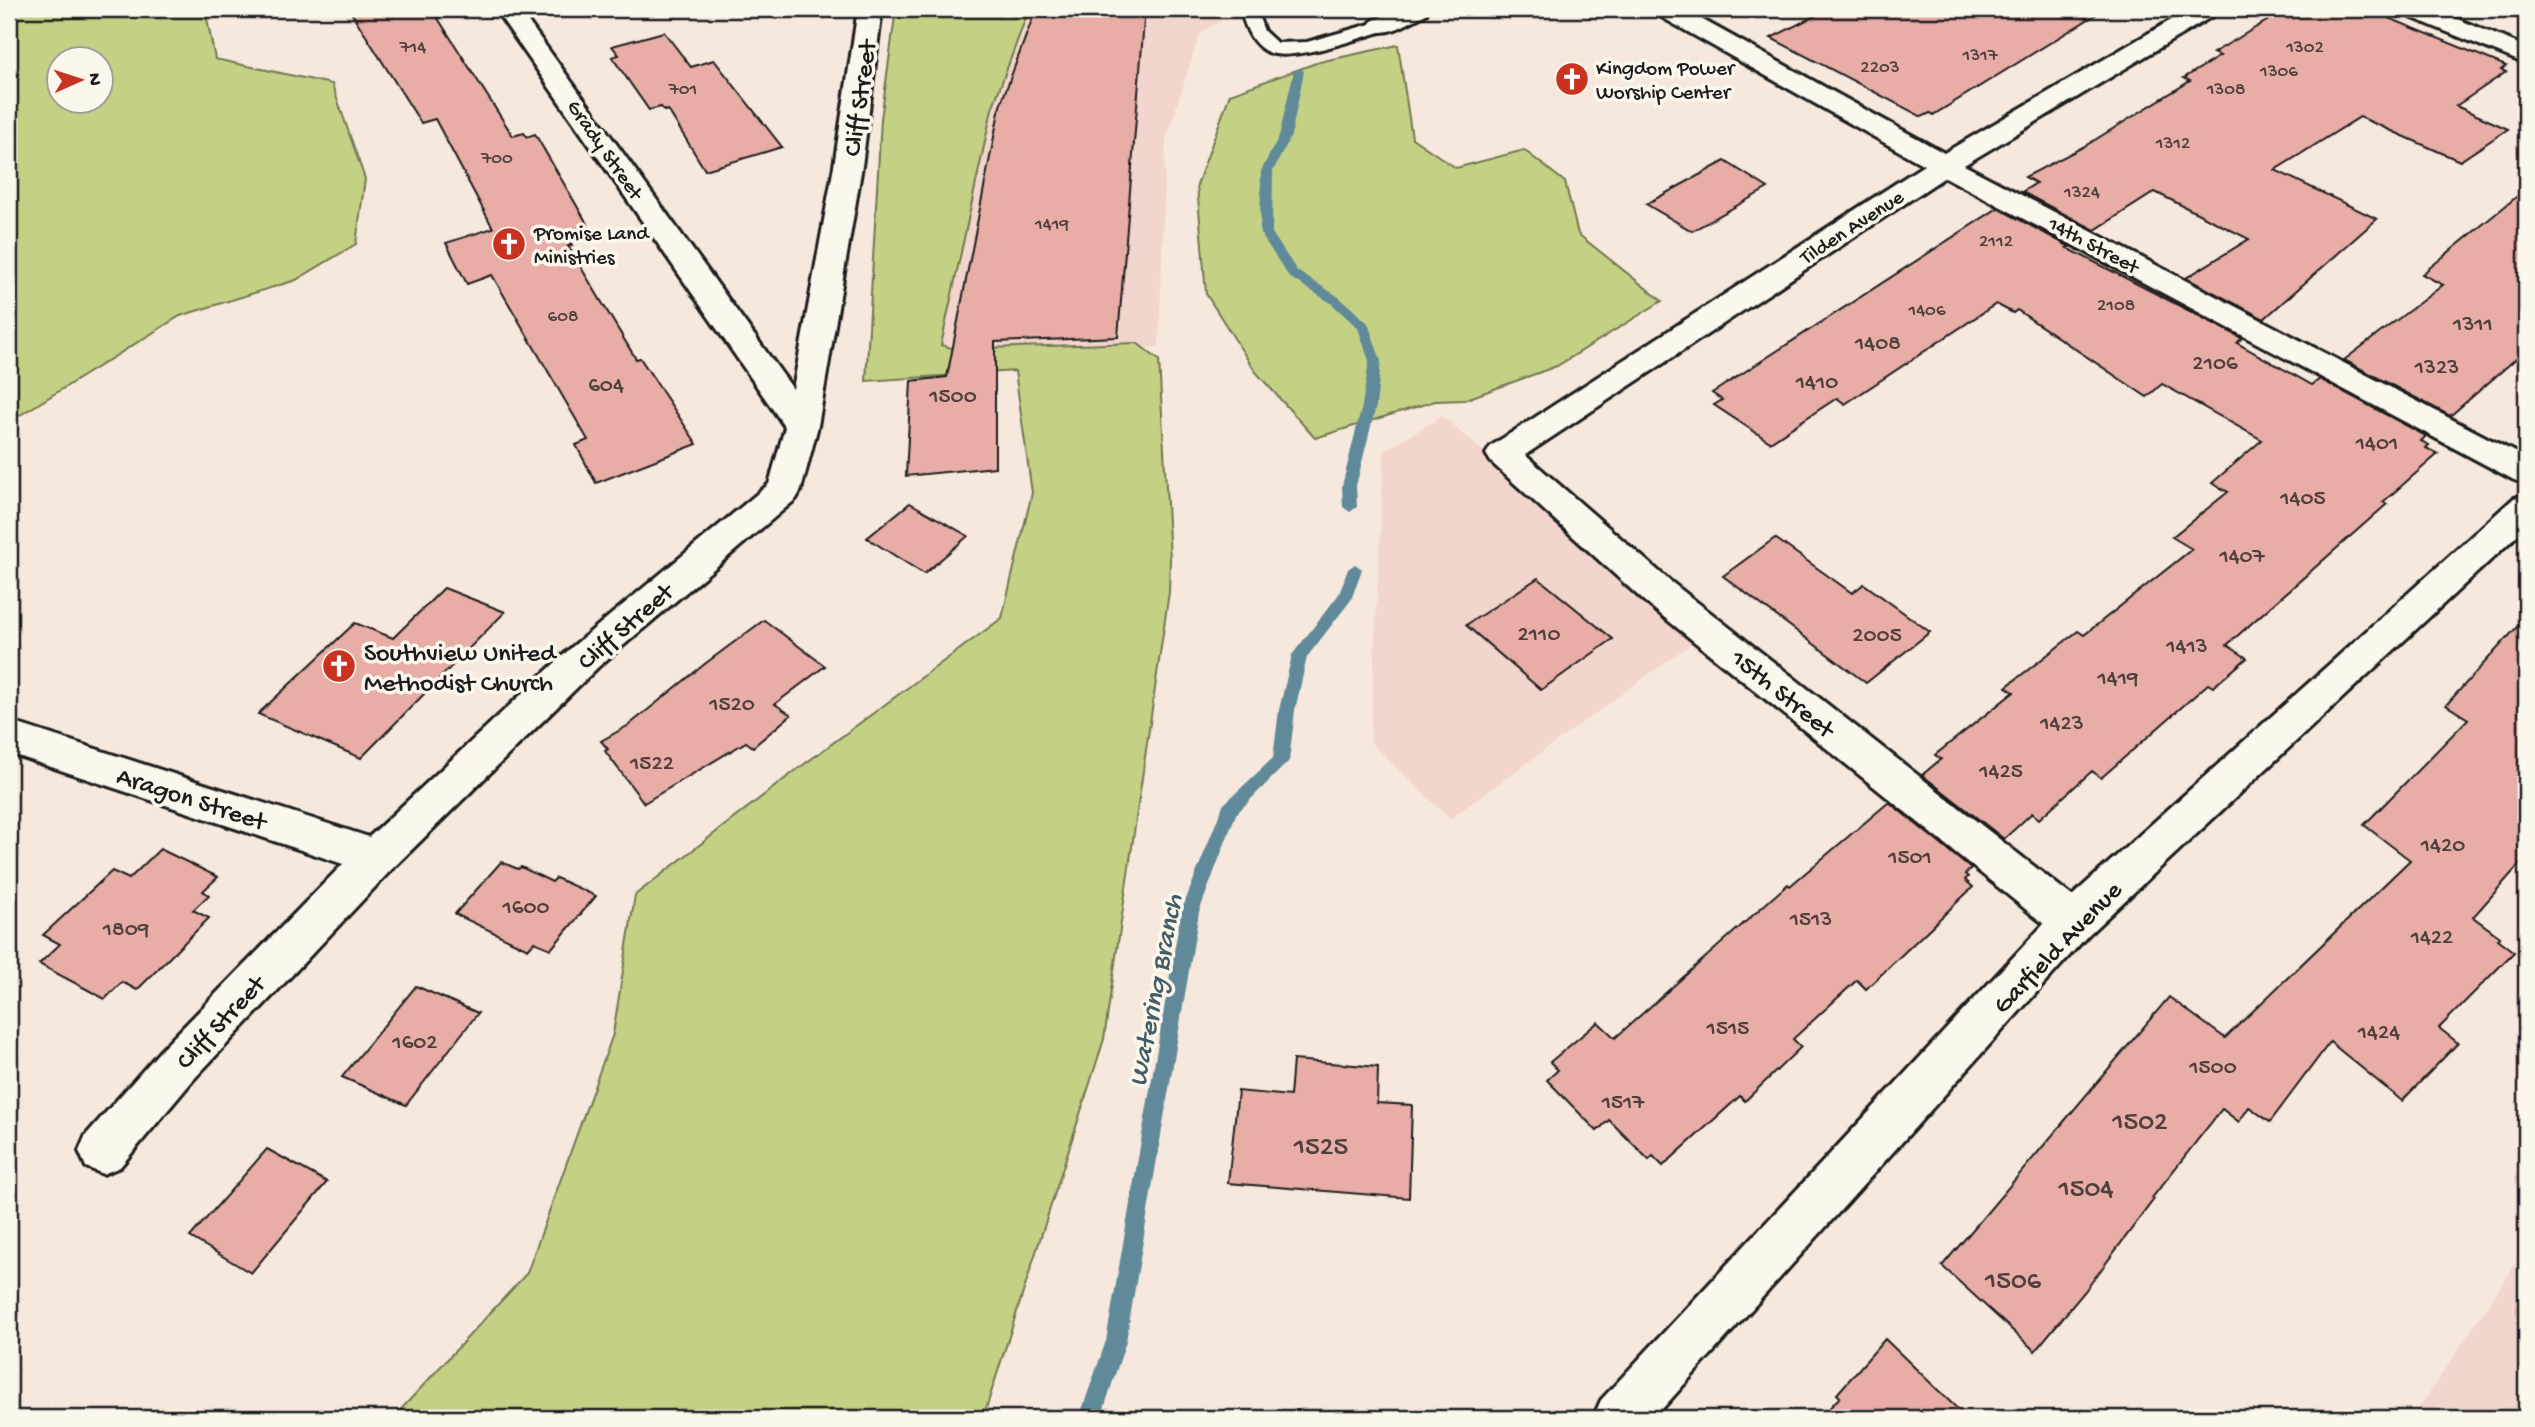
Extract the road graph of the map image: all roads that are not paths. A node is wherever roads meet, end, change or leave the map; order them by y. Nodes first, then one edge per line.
1 (506, 9) edge
2 (870, 9) edge
3 (1251, 9) edge
4 (1417, 9) edge
5 (1665, 9) edge
6 (2207, 9) edge
7 (2412, 9) edge
8 (1381, 26) joint
9 (2526, 56) edge
10 (1944, 165) junction
11 (802, 426) junction
12 (1503, 454) joint
13 (2526, 472) edge
14 (2526, 506) edge
15 (9, 737) edge
16 (376, 857) junction
17 (2073, 922) junction
18 (103, 1151) dead end
19 (1619, 1418) edge

1 - 11 street, Grady Street
2 - 11 street, Cliff Street
3 - 8 lane
4 - 8 street
5 - 10 street, 14th Street
6 - 10 street, Tilden Avenue
7 - 9 street
10 - 12 street, Tilden Avenue
10 - 13 street, 14th Street
11 - 16 street, Cliff Street
12 - 17 street, 15th Street
14 - 17 street, Garfield Avenue
15 - 16 street, Aragon Street
16 - 18 street, Cliff Street
17 - 19 street, Garfield Avenue

